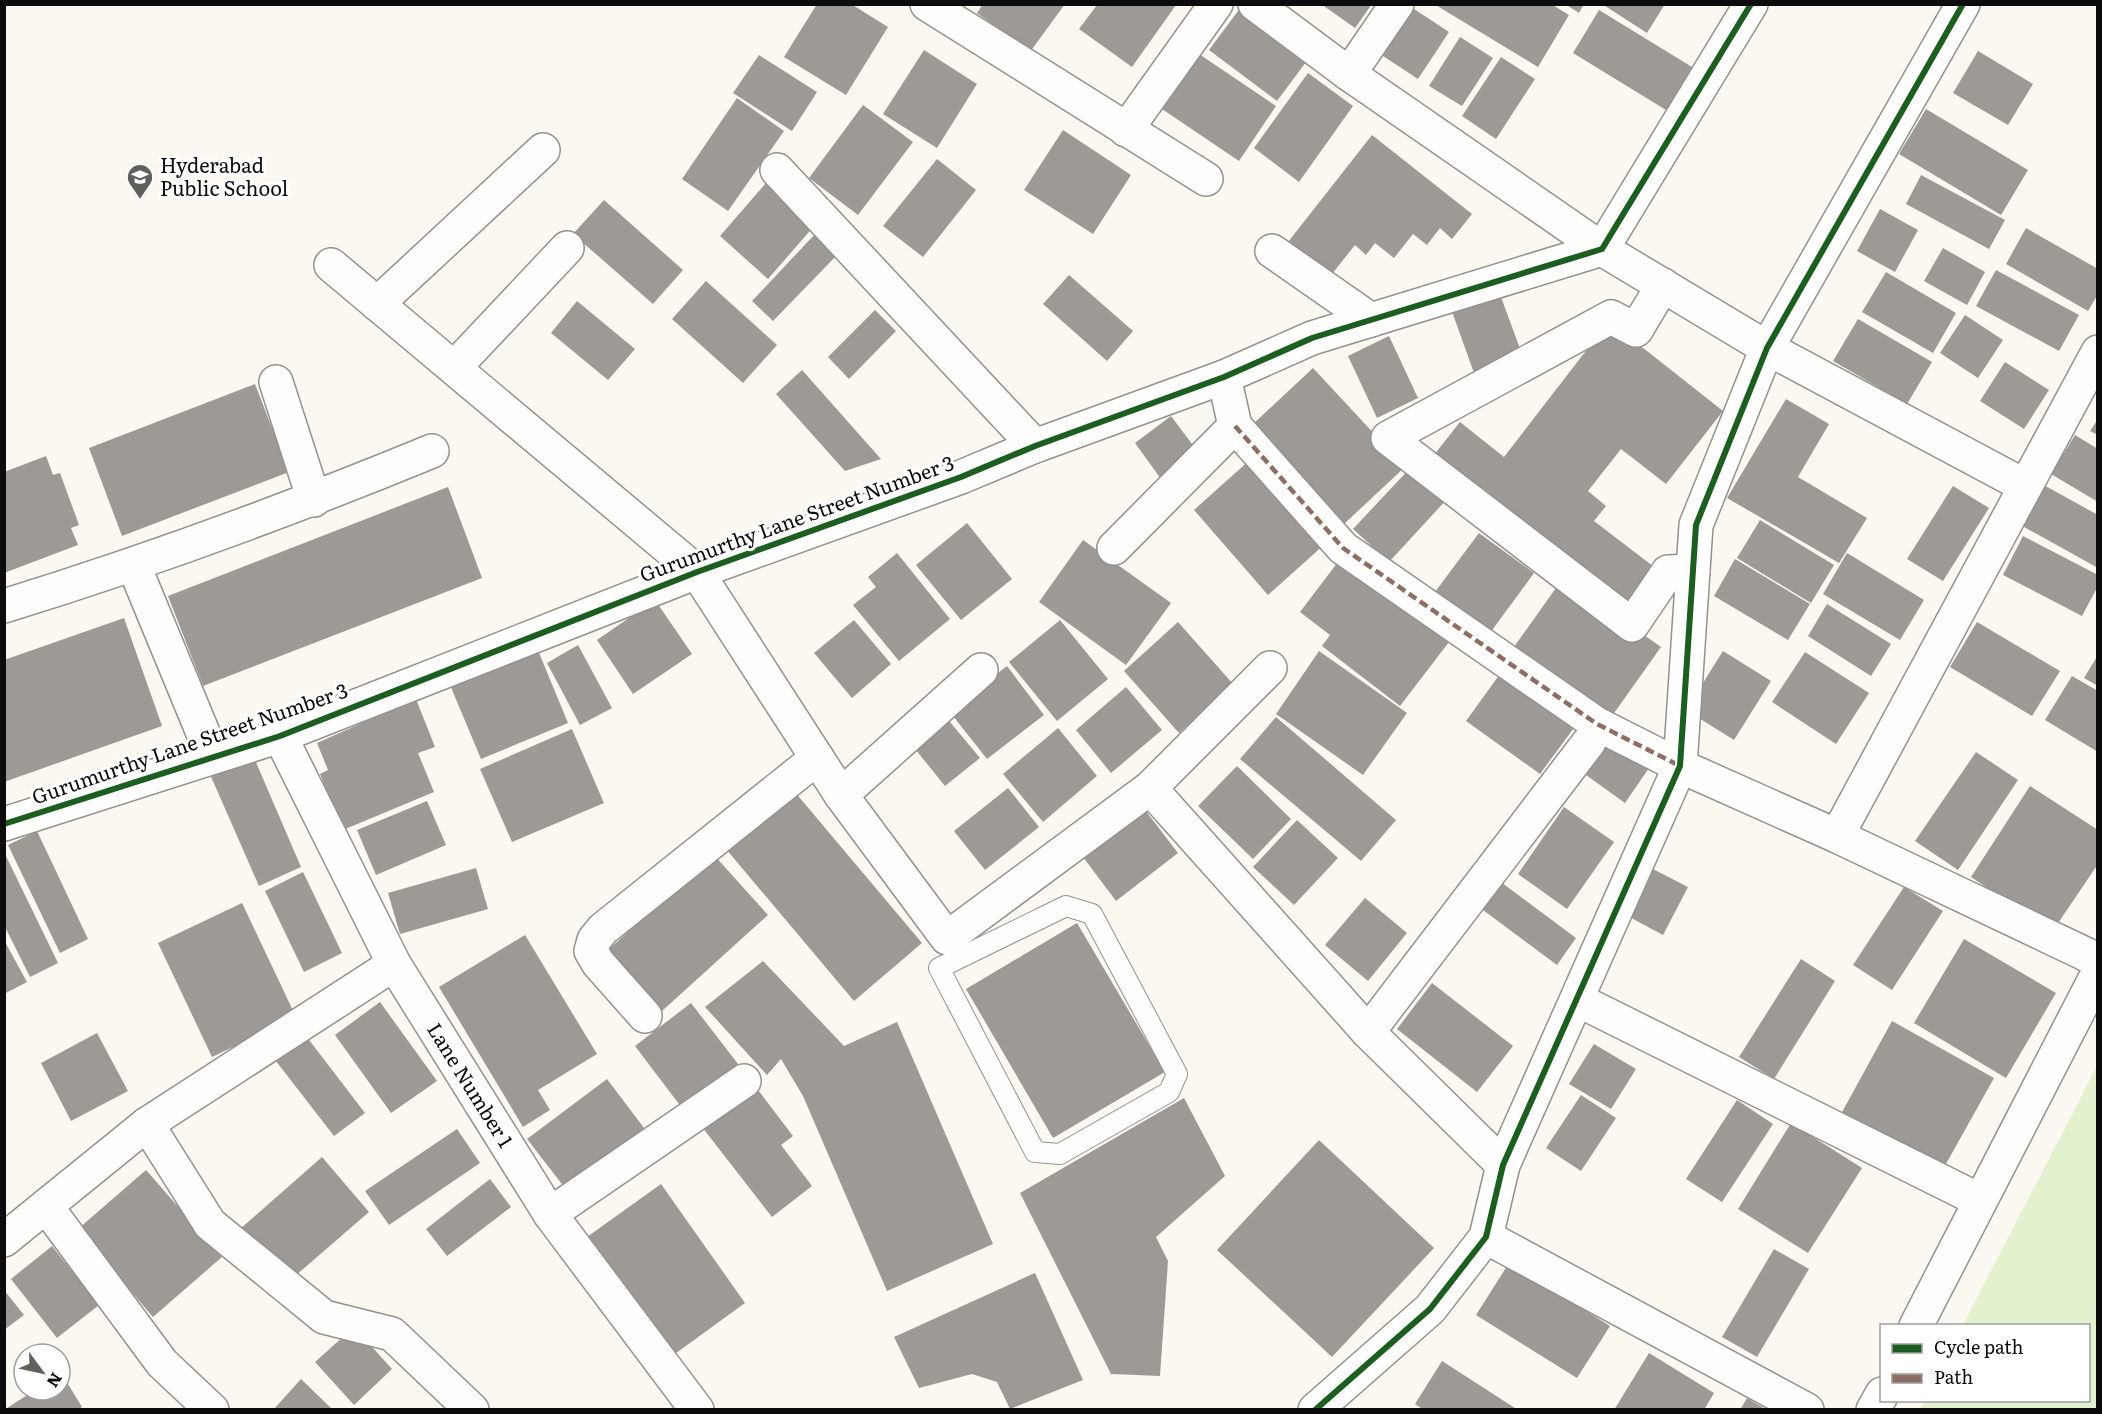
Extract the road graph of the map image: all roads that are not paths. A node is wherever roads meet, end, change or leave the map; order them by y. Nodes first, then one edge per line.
1 (1216, 4) edge
2 (1255, 4) edge
3 (1397, 4) edge
4 (1751, 4) edge
5 (1964, 4) edge
6 (936, 7) edge
7 (1348, 74) junction
8 (1126, 130) junction
9 (543, 150) dead end
10 (777, 170) dead end
11 (1206, 179) dead end
12 (567, 248) dead end
13 (1602, 249) junction
14 (1272, 250) dead end
15 (331, 265) dead end
16 (1663, 285) junction
17 (376, 304) junction
18 (1371, 320) junction
19 (1767, 348) junction
20 (2097, 351) edge
21 (454, 368) junction
22 (1224, 377) junction
23 (276, 382) dead end
24 (1235, 426) junction
25 (1035, 446) junction
26 (432, 451) dead end
27 (2025, 486) junction
28 (314, 500) junction
29 (1114, 548) dead end
30 (134, 566) junction
31 (1693, 571) junction
32 (697, 572) junction
33 (4, 606) edge
34 (1270, 668) dead end
35 (981, 670) dead end
36 (280, 736) junction
37 (1589, 742) dead end
38 (213, 757) junction
39 (817, 758) junction
40 (1680, 766) junction
41 (1150, 788) junction
42 (841, 795) junction
43 (4, 824) edge
44 (1838, 836) junction
45 (950, 949) junction
46 (2097, 960) edge
47 (394, 964) junction
48 (2097, 973) edge
49 (1578, 1000) junction
50 (645, 1016) dead end
51 (1368, 1032) junction
52 (744, 1081) dead end
53 (147, 1124) junction
54 (1503, 1165) junction
55 (1979, 1200) junction
56 (46, 1206) junction
57 (550, 1214) junction
58 (1486, 1237) junction
59 (4, 1240) edge
60 (1917, 1324) edge
61 (212, 1410) edge
62 (472, 1410) edge
63 (697, 1410) edge
64 (1315, 1410) edge
65 (1808, 1410) edge

1 - 8 street
2 - 7 street
3 - 7 street
4 - 13 street
5 - 19 street
6 - 8 street
7 - 13 street
8 - 11 street
9 - 17 street
10 - 25 street
12 - 21 street
13 - 16 street
13 - 18 street, Gurumurthy Lane Street Number 3
14 - 18 street
15 - 17 street
16 - 19 street
16 - 31 street
17 - 21 street
18 - 22 street, Gurumurthy Lane Street Number 3
19 - 27 street
19 - 31 street
20 - 27 street
21 - 32 street
22 - 24 street
22 - 25 street, Gurumurthy Lane Street Number 3
23 - 28 street
24 - 29 street
24 - 40 street
25 - 32 street, Gurumurthy Lane Street Number 3
26 - 28 street
27 - 44 street
28 - 30 street
30 - 33 street
30 - 38 street
31 - 40 street
32 - 36 street, Gurumurthy Lane Street Number 3
32 - 39 street
34 - 41 street
35 - 42 street
36 - 38 street, Gurumurthy Lane Street Number 3
36 - 47 street, Lane Number 1
37 - 51 street
38 - 43 street, Gurumurthy Lane Street Number 3
39 - 42 street
39 - 50 street
40 - 44 street
40 - 49 street
41 - 45 street
41 - 51 street
42 - 45 street
44 - 46 street
45 - 45 lane
47 - 53 street
47 - 57 street, Lane Number 1
48 - 55 street
49 - 54 street
49 - 55 street
51 - 54 street
52 - 57 street
53 - 56 street
53 - 62 street
54 - 58 street
55 - 60 street
56 - 59 street
56 - 61 street
57 - 63 street, Lane Number 1
58 - 64 street
58 - 65 street

